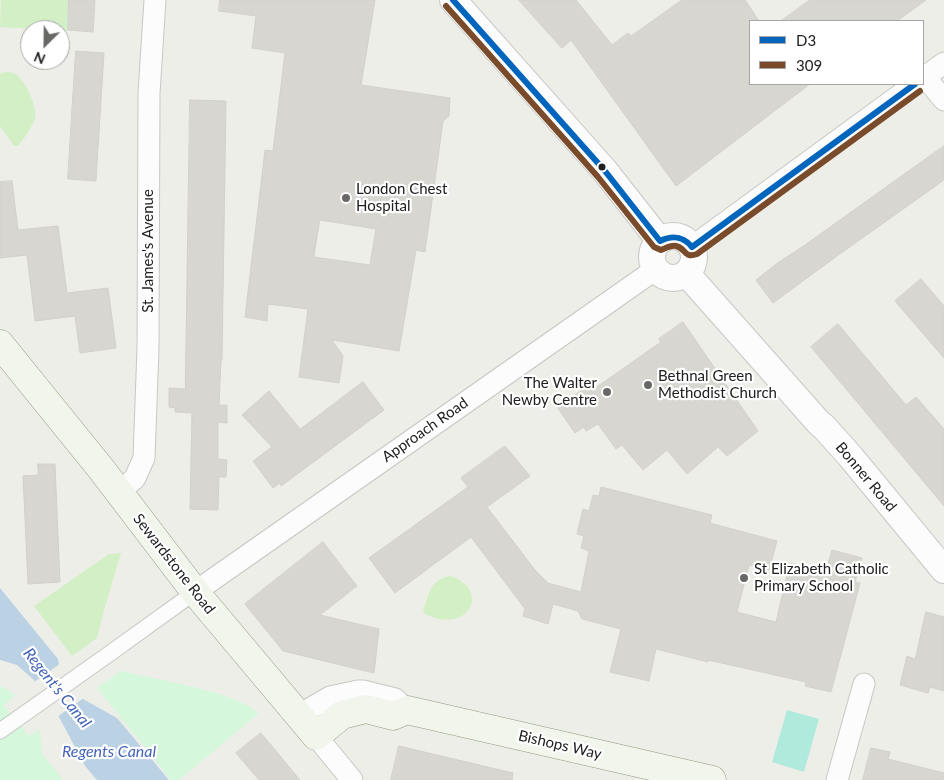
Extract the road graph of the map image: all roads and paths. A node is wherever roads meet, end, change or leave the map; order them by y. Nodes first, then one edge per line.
1 (155, 0) edge
2 (453, 0) edge
3 (944, 64) edge
4 (924, 78) edge
5 (924, 83) edge
6 (914, 85) edge
7 (944, 100) edge
8 (660, 241) junction
9 (692, 247) junction
10 (656, 269) junction
11 (687, 274) junction
12 (0, 344) edge
13 (119, 493) junction
14 (944, 570) edge
15 (195, 592) junction
16 (864, 684) dead end
17 (307, 725) junction
18 (1, 731) edge
19 (352, 780) edge
20 (712, 780) edge
21 (838, 780) edge

1 - 13 street, St. James's Avenue
2 - 8 street
3 - 4 street
5 - 7 street
6 - 9 street
8 - 9 street
8 - 10 street
9 - 11 street
10 - 11 street
10 - 15 street, Approach Road
11 - 14 street, Bonner Road
12 - 13 main road, Sewardstone Road
13 - 15 main road, Sewardstone Road
15 - 17 main road, Sewardstone Road
15 - 18 street
16 - 21 street
17 - 19 street, Sewardstone Road
17 - 20 main road, Bishops Way

